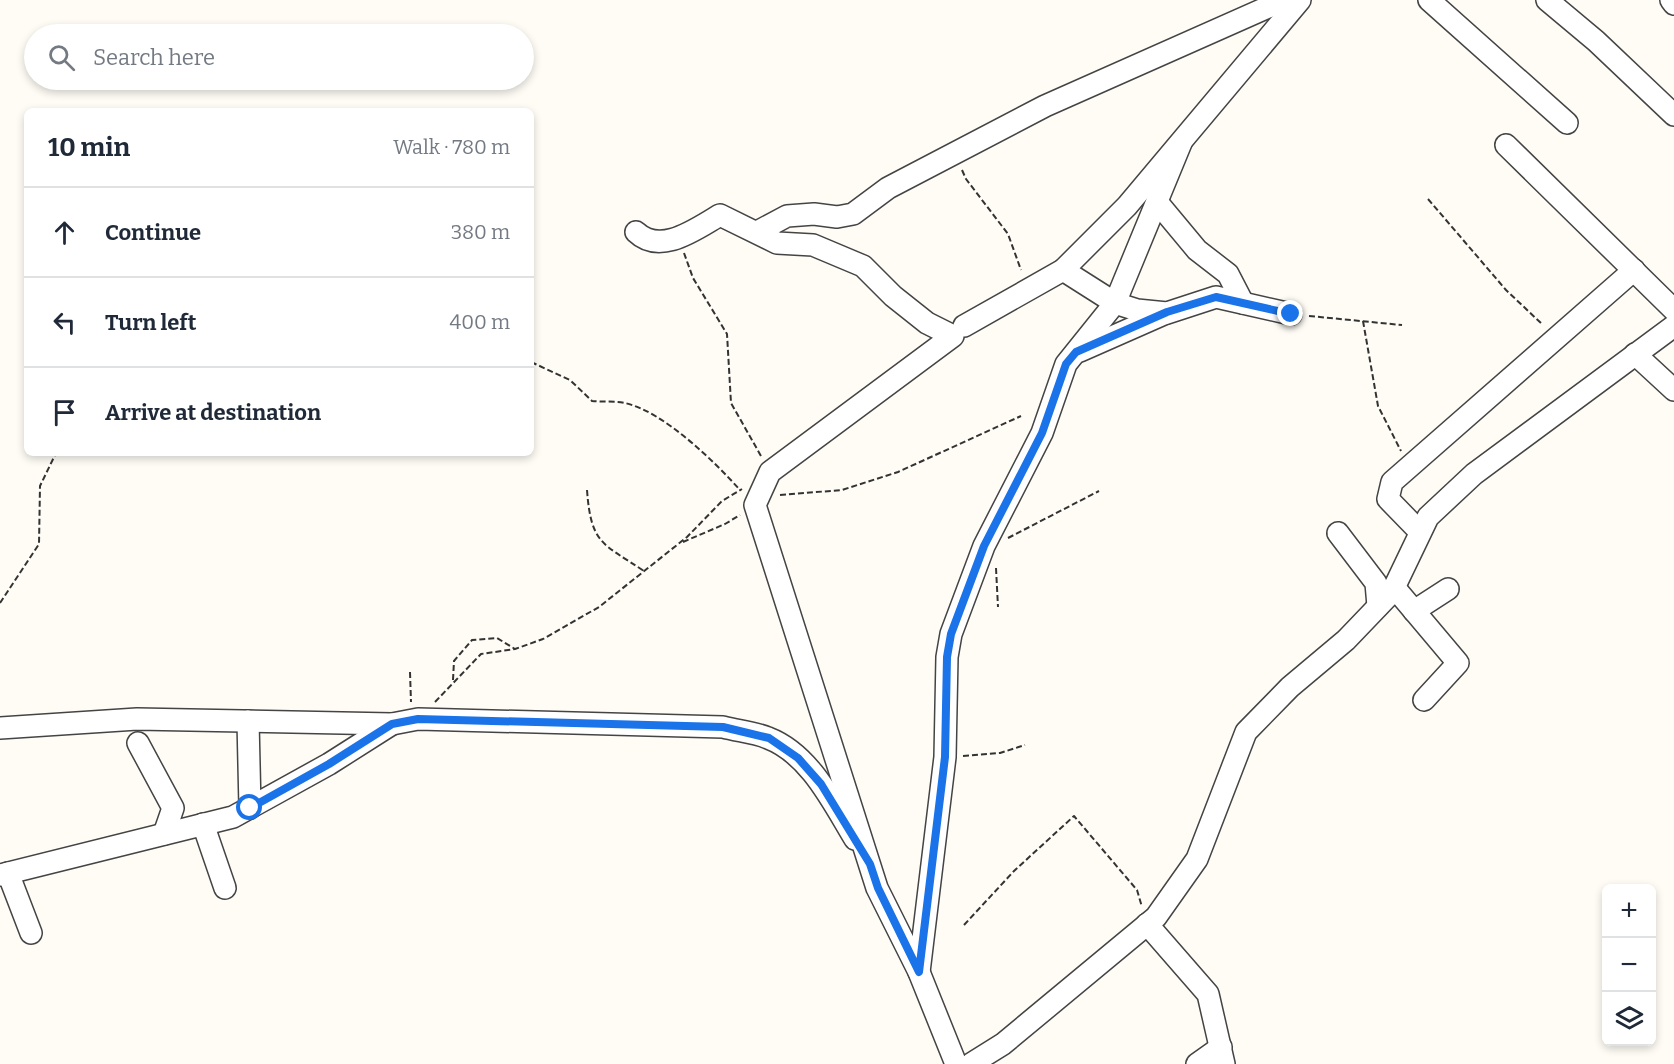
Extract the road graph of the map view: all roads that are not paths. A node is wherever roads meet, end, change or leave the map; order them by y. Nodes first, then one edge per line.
1 (1284, 0) edge
2 (1300, 0) edge
3 (1429, 0) edge
4 (1547, 0) edge
5 (1671, 0) edge
6 (1674, 4) edge
7 (1674, 115) edge
8 (1567, 123) dead end
9 (1181, 143) junction
10 (1506, 145) dead end
11 (1157, 202) junction
12 (636, 232) dead end
13 (758, 232) junction
14 (1064, 270) junction
15 (1634, 270) junction
16 (1115, 303) junction
17 (1243, 303) junction
18 (1674, 310) edge
19 (1167, 312) junction
20 (1291, 314) road end
21 (964, 326) dead end
22 (1674, 326) edge
23 (1076, 352) junction
24 (1635, 354) junction
25 (1674, 390) edge
26 (1420, 532) junction
27 (1338, 533) dead end
28 (1394, 587) junction
29 (1448, 589) dead end
30 (1378, 606) junction
31 (1414, 611) junction
32 (1424, 700) dead end
33 (408, 721) junction
34 (248, 722) junction
35 (0, 728) edge
36 (138, 743) dead end
37 (250, 808) junction
38 (202, 824) junction
39 (164, 834) junction
40 (870, 864) junction
41 (4, 874) edge
42 (225, 888) dead end
43 (1148, 924) junction
44 (32, 933) dead end
45 (919, 972) junction
46 (1223, 1055) edge
47 (956, 1064) edge
48 (971, 1064) edge
49 (1197, 1064) edge

1 - 13 street
2 - 9 street
3 - 8 street
4 - 7 street
5 - 6 street
9 - 11 street
9 - 14 street
10 - 15 street
11 - 16 street
11 - 17 street
12 - 13 street
13 - 40 street
14 - 16 street
14 - 21 street
15 - 18 street
15 - 26 street
16 - 19 street
16 - 23 street
17 - 19 street
17 - 20 street
19 - 23 street
22 - 24 street
23 - 45 street
24 - 25 street
24 - 26 street
26 - 28 street
27 - 30 street
28 - 30 street
28 - 31 street
29 - 31 street
30 - 43 street
31 - 32 street
33 - 34 street
33 - 37 street
33 - 40 street
34 - 35 street
34 - 37 street
36 - 39 street
37 - 38 street
38 - 39 street
38 - 42 street
39 - 41 street
40 - 45 street
41 - 44 street
43 - 46 street
43 - 48 street
45 - 47 street
46 - 49 street

